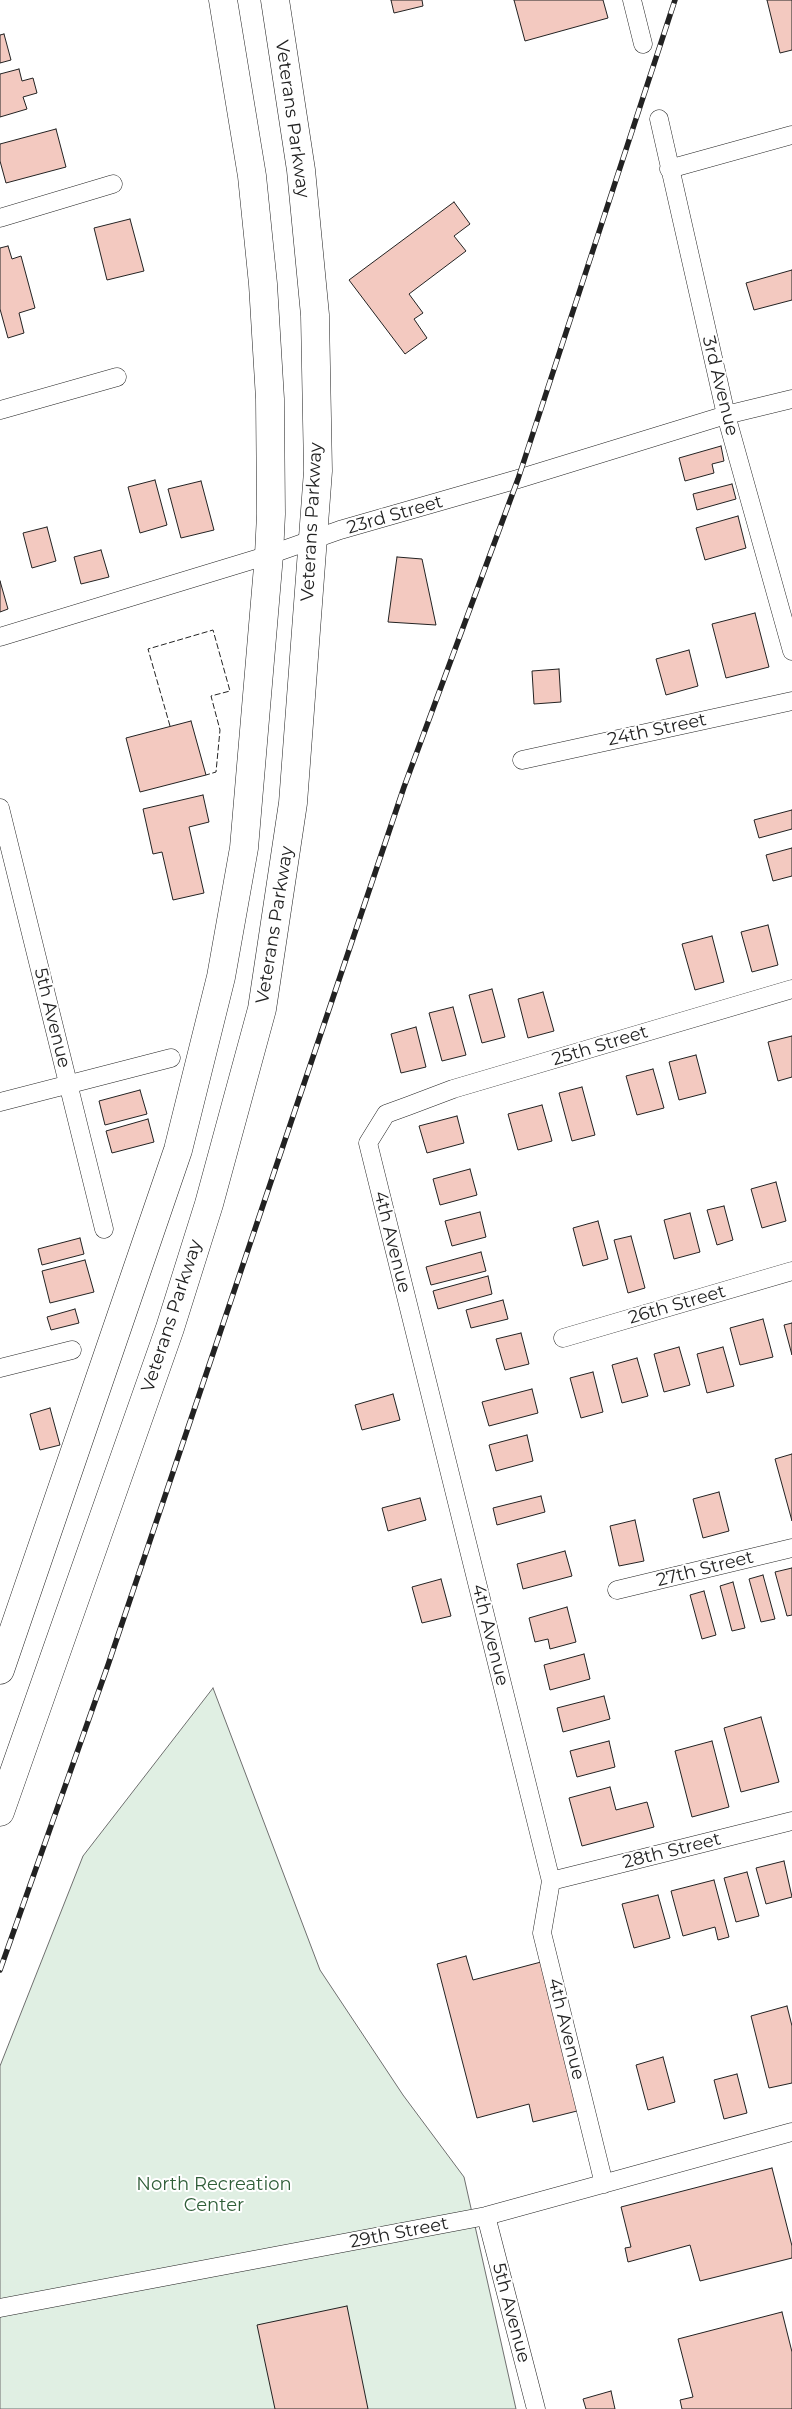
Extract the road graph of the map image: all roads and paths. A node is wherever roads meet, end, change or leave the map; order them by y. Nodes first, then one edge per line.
1 (223, 0) edge
2 (275, 0) edge
3 (632, 0) edge
4 (643, 44) dead end
5 (659, 119) dead end
6 (792, 135) edge
7 (669, 170) junction
8 (113, 184) dead end
9 (0, 218) edge
10 (117, 377) dead end
11 (792, 399) edge
12 (0, 410) edge
13 (726, 415) junction
14 (314, 539) junction
15 (270, 555) junction
16 (0, 637) edge
17 (792, 651) edge
18 (792, 701) edge
19 (522, 760) dead end
20 (0, 808) edge
21 (792, 989) edge
22 (171, 1058) dead end
23 (68, 1084) junction
24 (0, 1102) edge
25 (408, 1106) joint
26 (104, 1229) dead end
27 (792, 1271) edge
28 (563, 1338) dead end
29 (72, 1350) dead end
30 (0, 1368) edge
31 (792, 1548) edge
32 (617, 1590) dead end
33 (0, 1670) edge
34 (0, 1812) edge
35 (792, 1821) edge
36 (551, 1881) junction
37 (792, 2132) edge
38 (604, 2184) junction
39 (486, 2216) junction
40 (0, 2308) edge
41 (536, 2409) edge

1 - 15 main road
2 - 14 main road, Veterans Parkway
3 - 4 street
5 - 7 street, 3rd Avenue
6 - 7 street
7 - 13 street, 3rd Avenue
8 - 9 street
10 - 12 street
11 - 13 street, 23rd Street
13 - 14 street, 23rd Street
13 - 17 street, 3rd Avenue
14 - 15 street, 23rd Street
14 - 34 main road, Veterans Parkway
15 - 16 street, 23rd Street
15 - 33 main road
18 - 19 street, 24th Street
20 - 23 street, 5th Avenue
21 - 25 street, 25th Street
22 - 23 street
23 - 24 street
23 - 26 street, 5th Avenue
25 - 36 street, 4th Avenue
27 - 28 street, 26th Street
29 - 30 street
31 - 32 street, 27th Street
35 - 36 street, 28th Street
36 - 38 street, 4th Avenue
37 - 38 street, 29th Street
38 - 39 street, 29th Street
39 - 40 street, 29th Street
39 - 41 street, 5th Avenue

